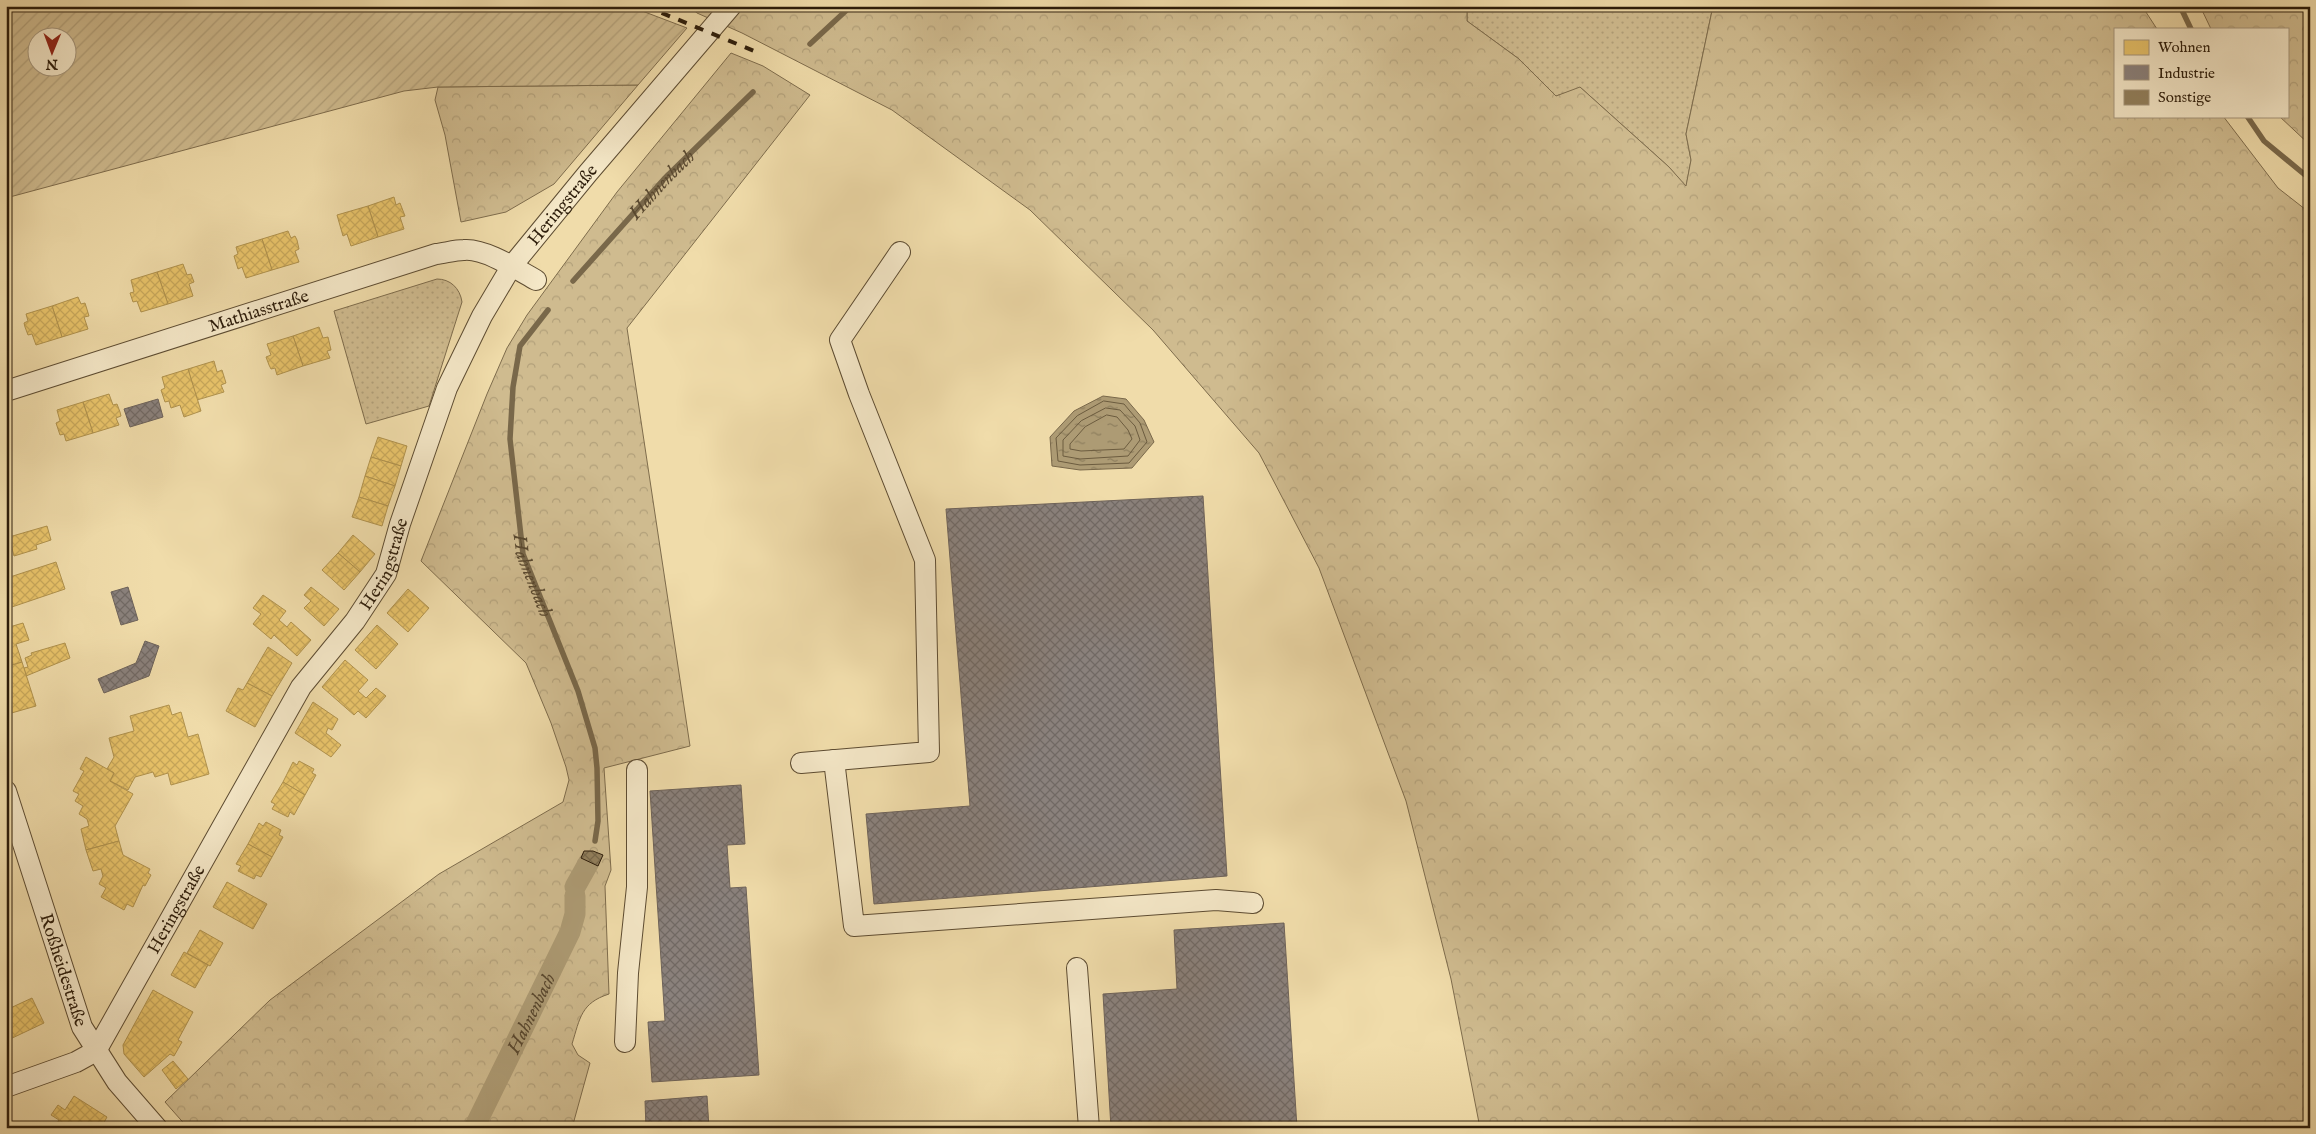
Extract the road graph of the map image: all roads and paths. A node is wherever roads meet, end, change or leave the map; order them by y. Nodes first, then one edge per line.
1 (731, 6) edge
2 (900, 252) dead end
3 (512, 267) junction
4 (536, 280) dead end
5 (6, 391) edge
6 (834, 760) junction
7 (802, 763) dead end
8 (637, 770) dead end
9 (6, 791) edge
10 (1253, 903) dead end
11 (1077, 968) dead end
12 (625, 1042) dead end
13 (96, 1051) junction
14 (6, 1088) edge
15 (157, 1128) edge
16 (1089, 1128) edge

1 - 3 street, Heringstraße
2 - 6 street
3 - 4 street, Mathiasstraße
3 - 5 street, Mathiasstraße
3 - 13 street, Heringstraße
6 - 7 street
6 - 10 street
8 - 12 street
9 - 13 street, Roßheidestraße
11 - 16 street
13 - 14 street
13 - 15 street, Roßheidestraße

